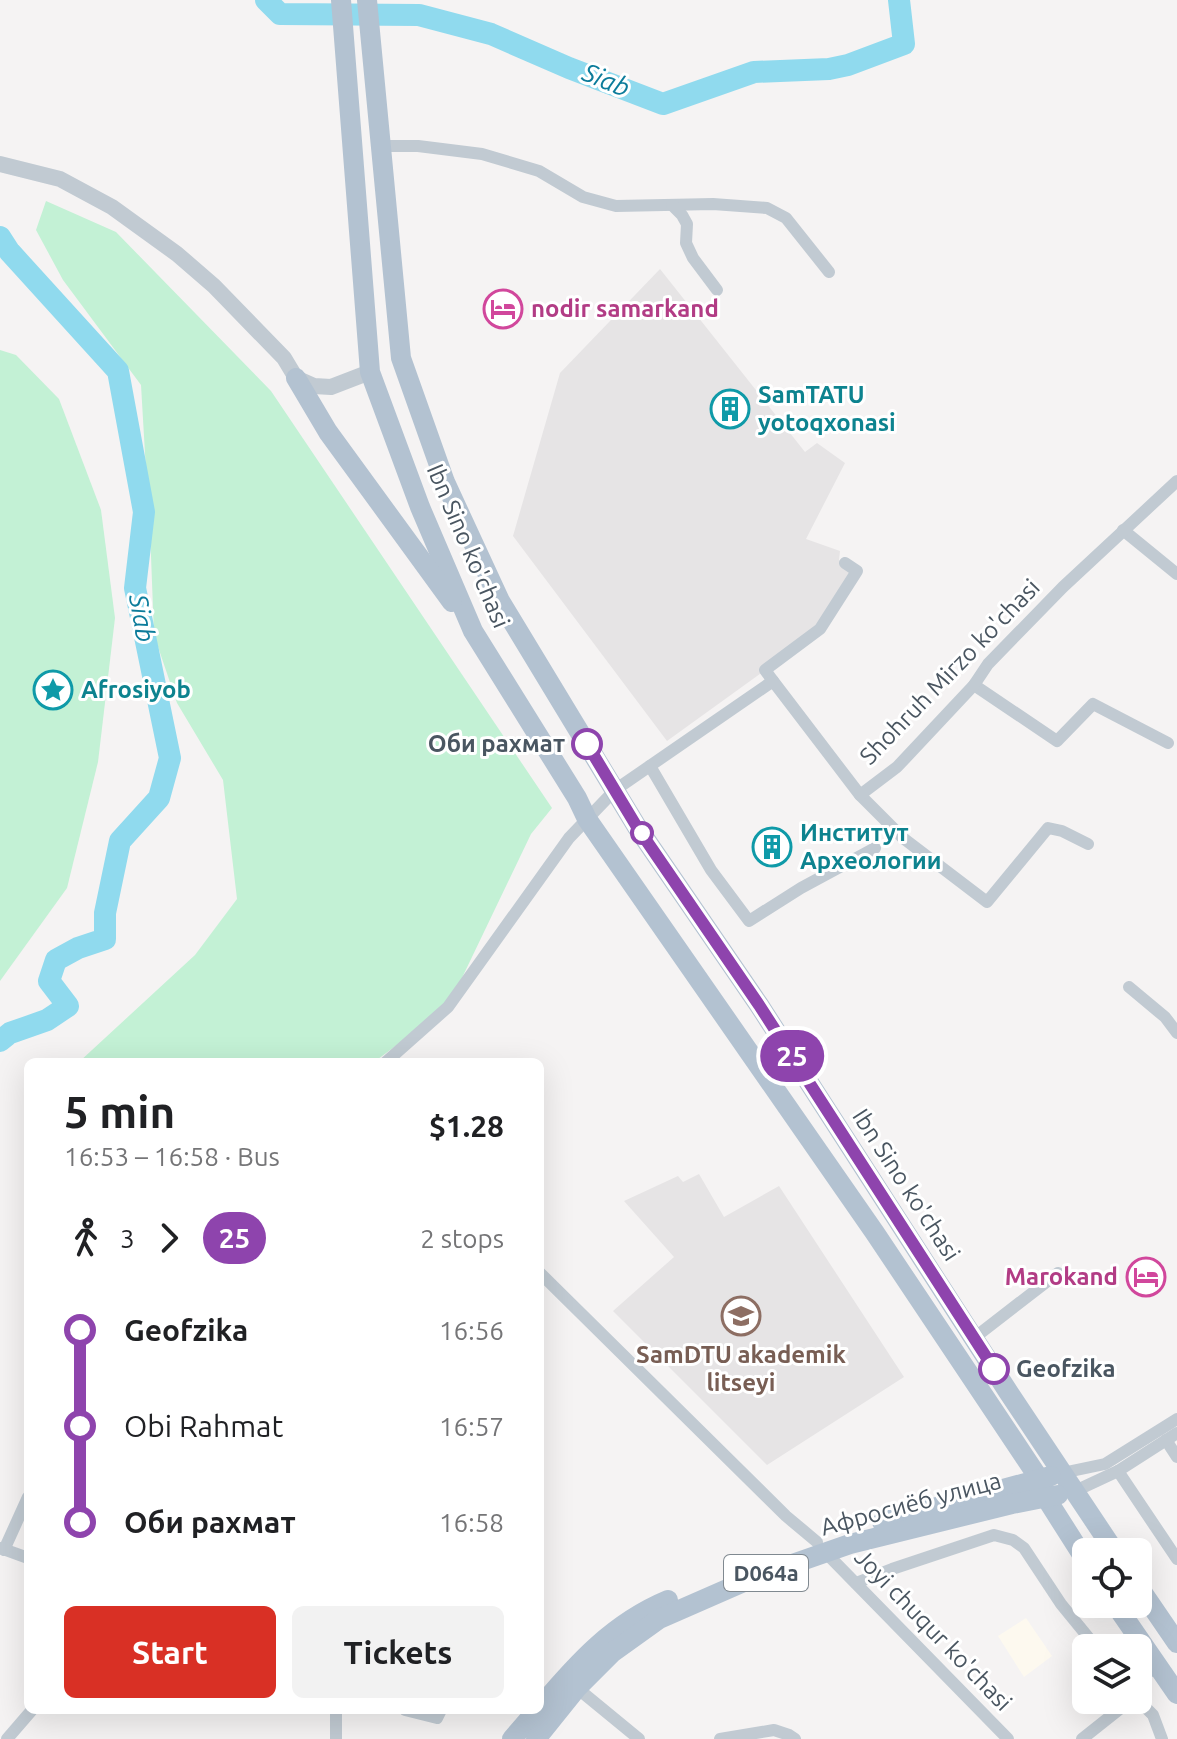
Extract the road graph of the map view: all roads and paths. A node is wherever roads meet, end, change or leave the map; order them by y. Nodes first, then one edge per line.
1 (341, 0) edge
2 (367, 0) edge
3 (381, 146) junction
4 (0, 164) edge
5 (672, 205) junction
6 (829, 272) dead end
7 (717, 290) dead end
8 (401, 358) junction
9 (370, 372) junction
10 (296, 378) junction
11 (1177, 481) edge
12 (1123, 530) junction
13 (845, 563) dead end
14 (1177, 574) edge
15 (473, 631) junction
16 (773, 681) junction
17 (974, 685) junction
18 (1168, 743) dead end
19 (650, 766) junction
20 (615, 790) junction
21 (860, 795) junction
22 (587, 819) junction
23 (1088, 844) dead end
24 (875, 848) dead end
25 (1129, 987) dead end
26 (1177, 1033) edge
27 (391, 1058) edge
28 (1058, 1273) dead end
29 (544, 1277) edge
30 (974, 1338) junction
31 (1177, 1419) edge
32 (1171, 1436) edge
33 (1177, 1457) edge
34 (1118, 1471) junction
35 (1062, 1473) junction
36 (1043, 1489) junction
37 (1073, 1492) junction
38 (24, 1505) edge
39 (1072, 1538) edge
40 (1105, 1538) edge
41 (822, 1547) junction
42 (2, 1549) edge
43 (24, 1557) edge
44 (1177, 1559) edge
45 (856, 1583) junction
46 (1152, 1606) edge
47 (1124, 1618) edge
48 (1086, 1634) edge
49 (1177, 1643) edge
50 (1156, 1667) junction
51 (1152, 1670) edge
52 (577, 1688) junction
53 (1177, 1694) edge
54 (544, 1702) edge
55 (29, 1714) edge
56 (336, 1714) edge
57 (421, 1714) edge
58 (439, 1714) edge
59 (534, 1714) edge
60 (1113, 1714) edge
61 (1152, 1714) edge
62 (7, 1739) edge
63 (336, 1739) edge
64 (512, 1739) edge
65 (536, 1739) edge
66 (639, 1739) edge
67 (720, 1739) edge
68 (795, 1739) edge
69 (1008, 1739) edge
70 (1082, 1739) edge
71 (1162, 1739) edge

1 - 9 main road, Ibn Sino ko'chasi
2 - 3 main road, Ibn Sino ko'chasi
3 - 5 street
3 - 8 main road, Ibn Sino ko'chasi
4 - 10 street
5 - 6 street
5 - 7 street
8 - 9 main road
8 - 20 main road, Ibn Sino ko'chasi
9 - 10 street
9 - 15 main road, Ibn Sino ko'chasi
10 - 15 main road
11 - 12 street, Shohruh Mirzo ko'chasi
12 - 14 street
12 - 17 street, Shohruh Mirzo ko'chasi
13 - 16 street
15 - 22 main road, Ibn Sino ko'chasi
16 - 19 street
16 - 21 street, Shohruh Mirzo ko'chasi
17 - 18 street
17 - 21 street, Shohruh Mirzo ko'chasi
19 - 20 street
19 - 24 street
20 - 22 street
20 - 30 main road, Ibn Sino ko'chasi
21 - 23 street
22 - 27 street
22 - 36 main road, Ibn Sino ko'chasi
25 - 26 street
28 - 30 street
29 - 41 street, Joyi chuqur ko'chasi
30 - 35 main road, Ibn Sino ko'chasi
31 - 35 street
32 - 33 street
32 - 34 street
34 - 37 street
34 - 44 street
35 - 36 main road, Афросиёб улица / D064a
35 - 37 main road, Ibn Sino ko'chasi
36 - 37 main road, Афросиёб улица / D064a
36 - 39 main road, Ibn Sino ko'chasi
36 - 41 main road, Афросиёб улица / D064a
37 - 40 main road, Ibn Sino ko'chasi
38 - 42 street
41 - 45 street, Joyi chuqur ko'chasi
41 - 52 main road, Афросиёб улица / D064a
41 - 54 main road, Афросиёб улица / D064a
42 - 43 street
45 - 48 street
45 - 69 street, Joyi chuqur ko'chasi
46 - 49 main road
47 - 50 main road
50 - 51 street
50 - 53 main road
52 - 65 main road, Афросиёб улица / D064a
52 - 66 street
55 - 62 street
56 - 63 street
57 - 58 street
59 - 64 main road, Афросиёб улица / D064a
60 - 70 street
61 - 71 street
67 - 68 street

